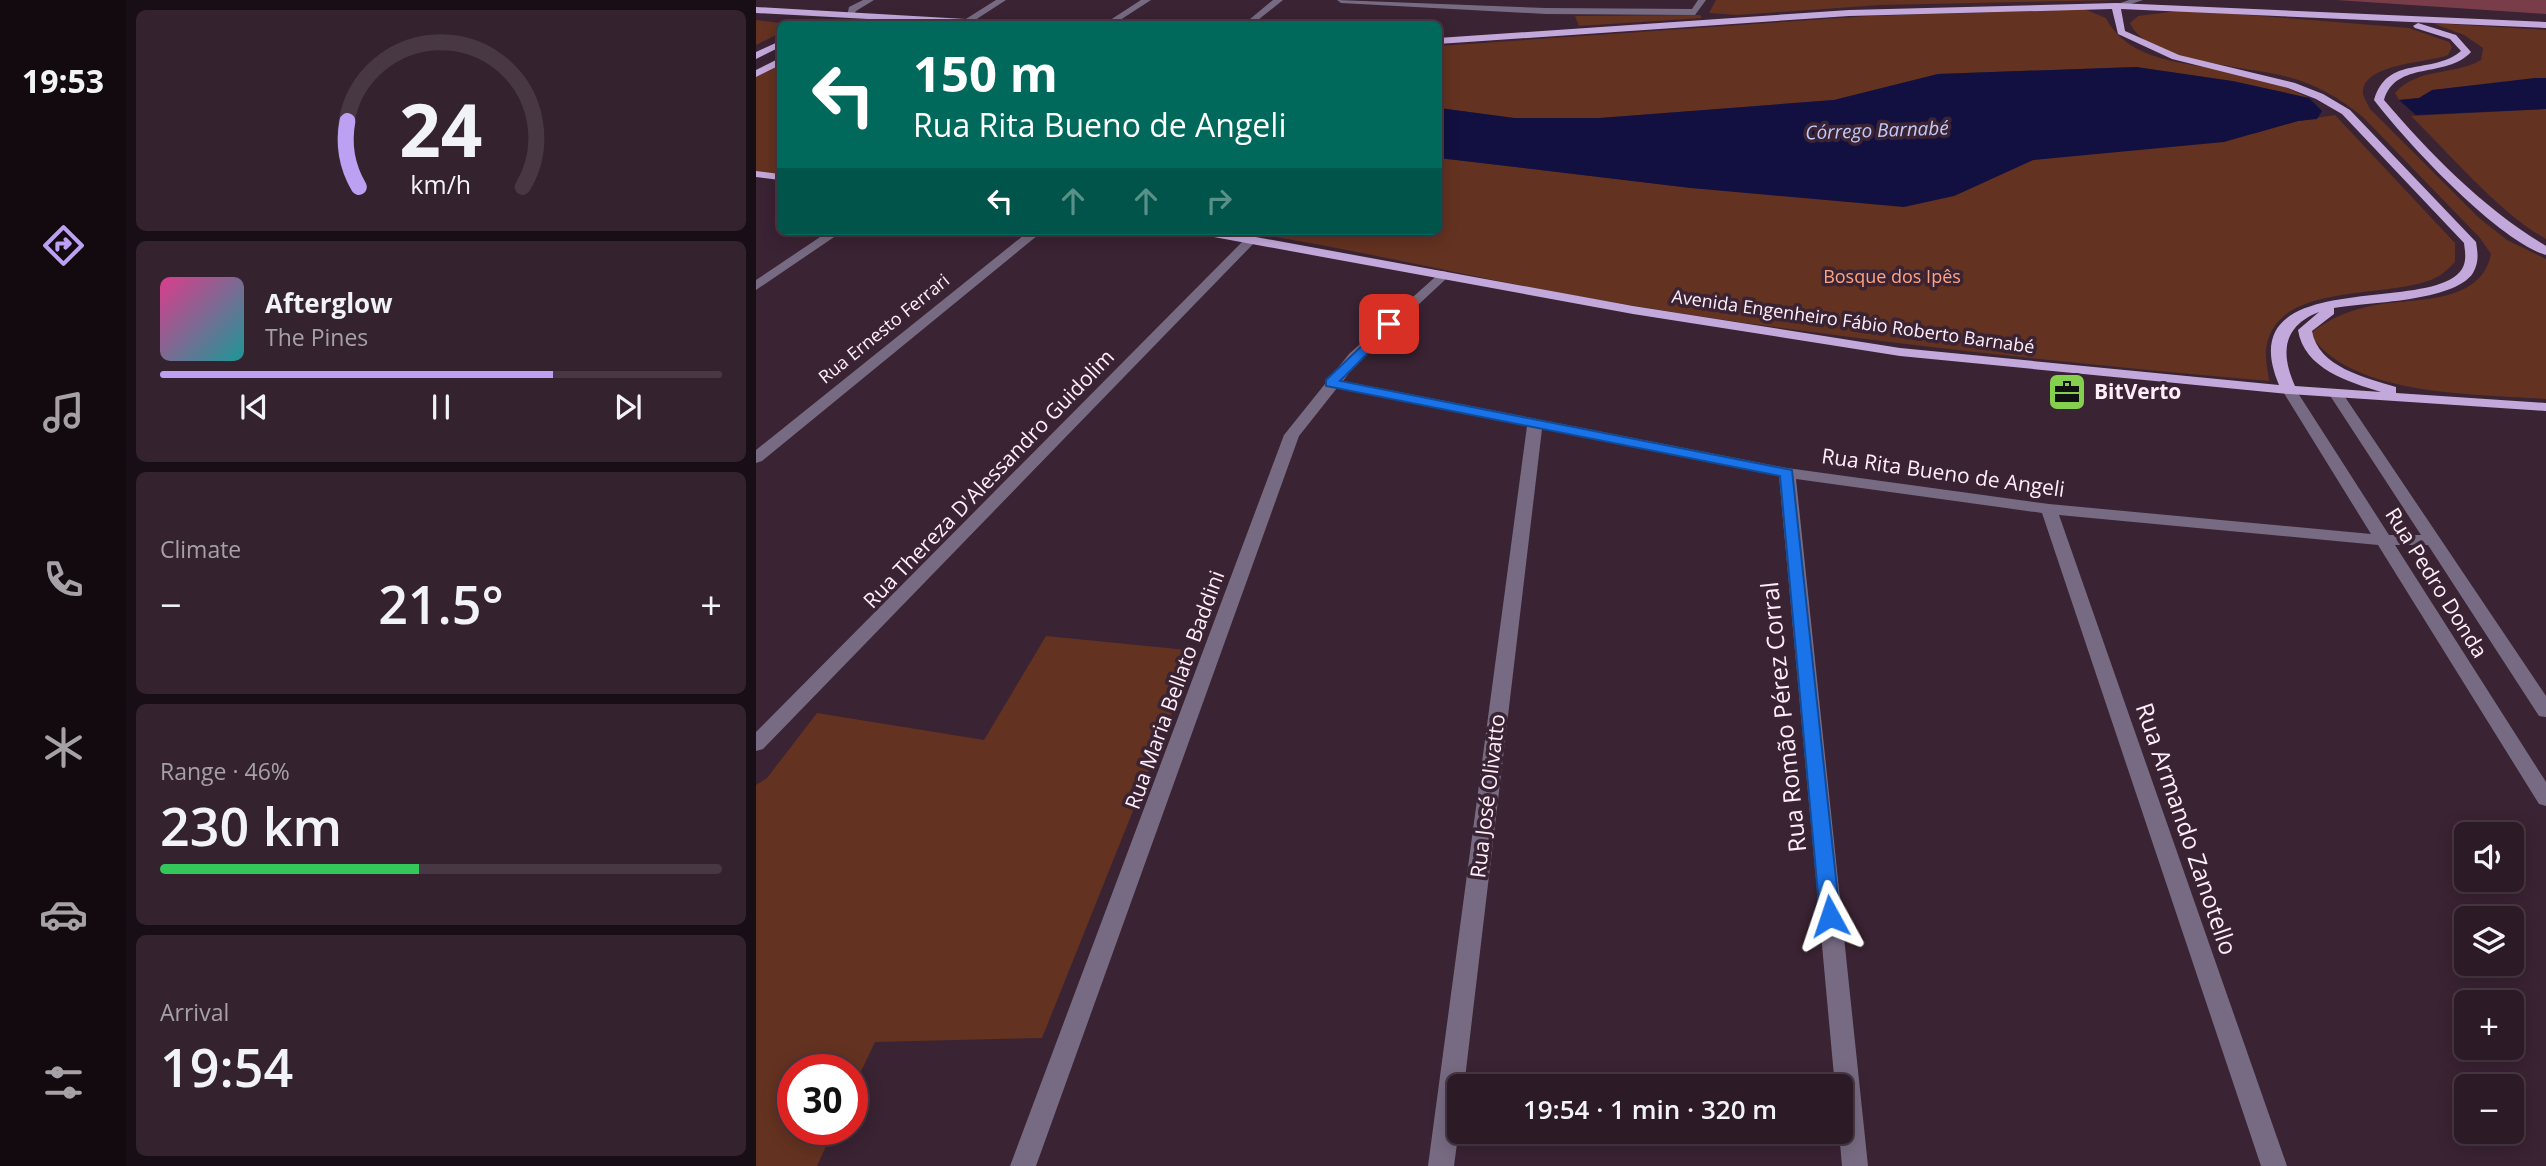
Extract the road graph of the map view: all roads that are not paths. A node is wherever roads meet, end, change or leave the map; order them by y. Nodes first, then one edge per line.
1 (870, 0) edge
2 (1003, 0) edge
3 (1147, 0) edge
4 (1279, 0) edge
5 (1341, 0) edge
6 (1555, 0) edge
7 (1702, 0) edge
8 (2139, 0) edge
9 (1416, 2) edge
10 (2181, 3) edge
11 (2116, 6) junction
12 (2164, 6) junction
13 (756, 10) edge
14 (1546, 11) junction
15 (2316, 13) junction
16 (850, 14) junction
17 (756, 17) edge
18 (2120, 18) junction
19 (793, 21) edge
20 (829, 21) edge
21 (842, 21) edge
22 (952, 21) edge
23 (968, 21) edge
24 (1114, 21) edge
25 (1252, 21) edge
26 (2546, 26) edge
27 (777, 36) edge
28 (1442, 41) edge
29 (777, 46) edge
30 (756, 47) edge
31 (756, 56) edge
32 (777, 56) edge
33 (777, 63) edge
34 (756, 66) edge
35 (756, 74) edge
36 (756, 174) edge
37 (777, 177) edge
38 (756, 183) edge
39 (777, 185) edge
40 (831, 235) edge
41 (1032, 235) edge
42 (1224, 235) edge
43 (1251, 240) junction
44 (2546, 251) edge
45 (1442, 275) junction
46 (756, 286) edge
47 (2337, 305) junction
48 (1331, 383) junction
49 (2289, 390) junction
50 (2336, 394) junction
51 (2418, 399) junction
52 (2546, 407) edge
53 (1535, 425) junction
54 (756, 458) edge
55 (1787, 473) junction
56 (2049, 509) junction
57 (2383, 540) junction
58 (2431, 540) junction
59 (2546, 711) edge
60 (756, 744) edge
61 (2546, 799) edge
62 (1023, 1166) edge
63 (1441, 1166) edge
64 (1855, 1166) edge
65 (2274, 1166) edge

1 - 16 street
2 - 23 street
3 - 24 street
4 - 25 street
5 - 9 street
6 - 14 street
7 - 14 street
8 - 11 street
9 - 14 street
10 - 12 main road
10 - 15 main road
11 - 12 main road
11 - 18 main road
11 - 28 main road
12 - 18 main road
13 - 16 main road
15 - 26 main road
15 - 44 main road
16 - 20 main road
16 - 21 main road
16 - 22 main road
17 - 19 main road
18 - 47 main road
27 - 30 main road
29 - 31 main road
32 - 34 main road
33 - 35 main road
36 - 37 main road
38 - 39 main road
40 - 46 street
41 - 54 street, Rua Ernesto Ferrari
42 - 43 main road, Avenida Engenheiro Fábio Roberto Barnabé
43 - 45 main road, Avenida Engenheiro Fábio Roberto Barnabé
43 - 60 street, Rua Thereza D'Alessandro Guidolim
45 - 48 street, Rua Maria Bellato Baddini
45 - 49 main road, Avenida Engenheiro Fábio Roberto Barnabé
47 - 49 main road
47 - 51 main road
48 - 53 street, Rua Rita Bueno de Angeli
48 - 62 street, Rua Maria Bellato Baddini
49 - 50 main road, Avenida Engenheiro Fábio Roberto Barnabé
49 - 57 street, Rua Pedro Donda
50 - 51 main road, Avenida Engenheiro Fábio Roberto Barnabé
50 - 58 street, Rua Pedro Donda
51 - 52 main road, Avenida Engenheiro Fábio Roberto Barnabé
53 - 55 street, Rua Rita Bueno de Angeli
53 - 63 street, Rua José Olivatto
55 - 56 street, Rua Rita Bueno de Angeli
55 - 64 street, Rua Romão Pérez Corral
56 - 57 street, Rua Rita Bueno de Angeli
56 - 65 street, Rua Armando Zanotello
57 - 58 street, Rua Rita Bueno de Angeli
57 - 61 street, Rua Pedro Donda
58 - 59 street, Rua Pedro Donda

